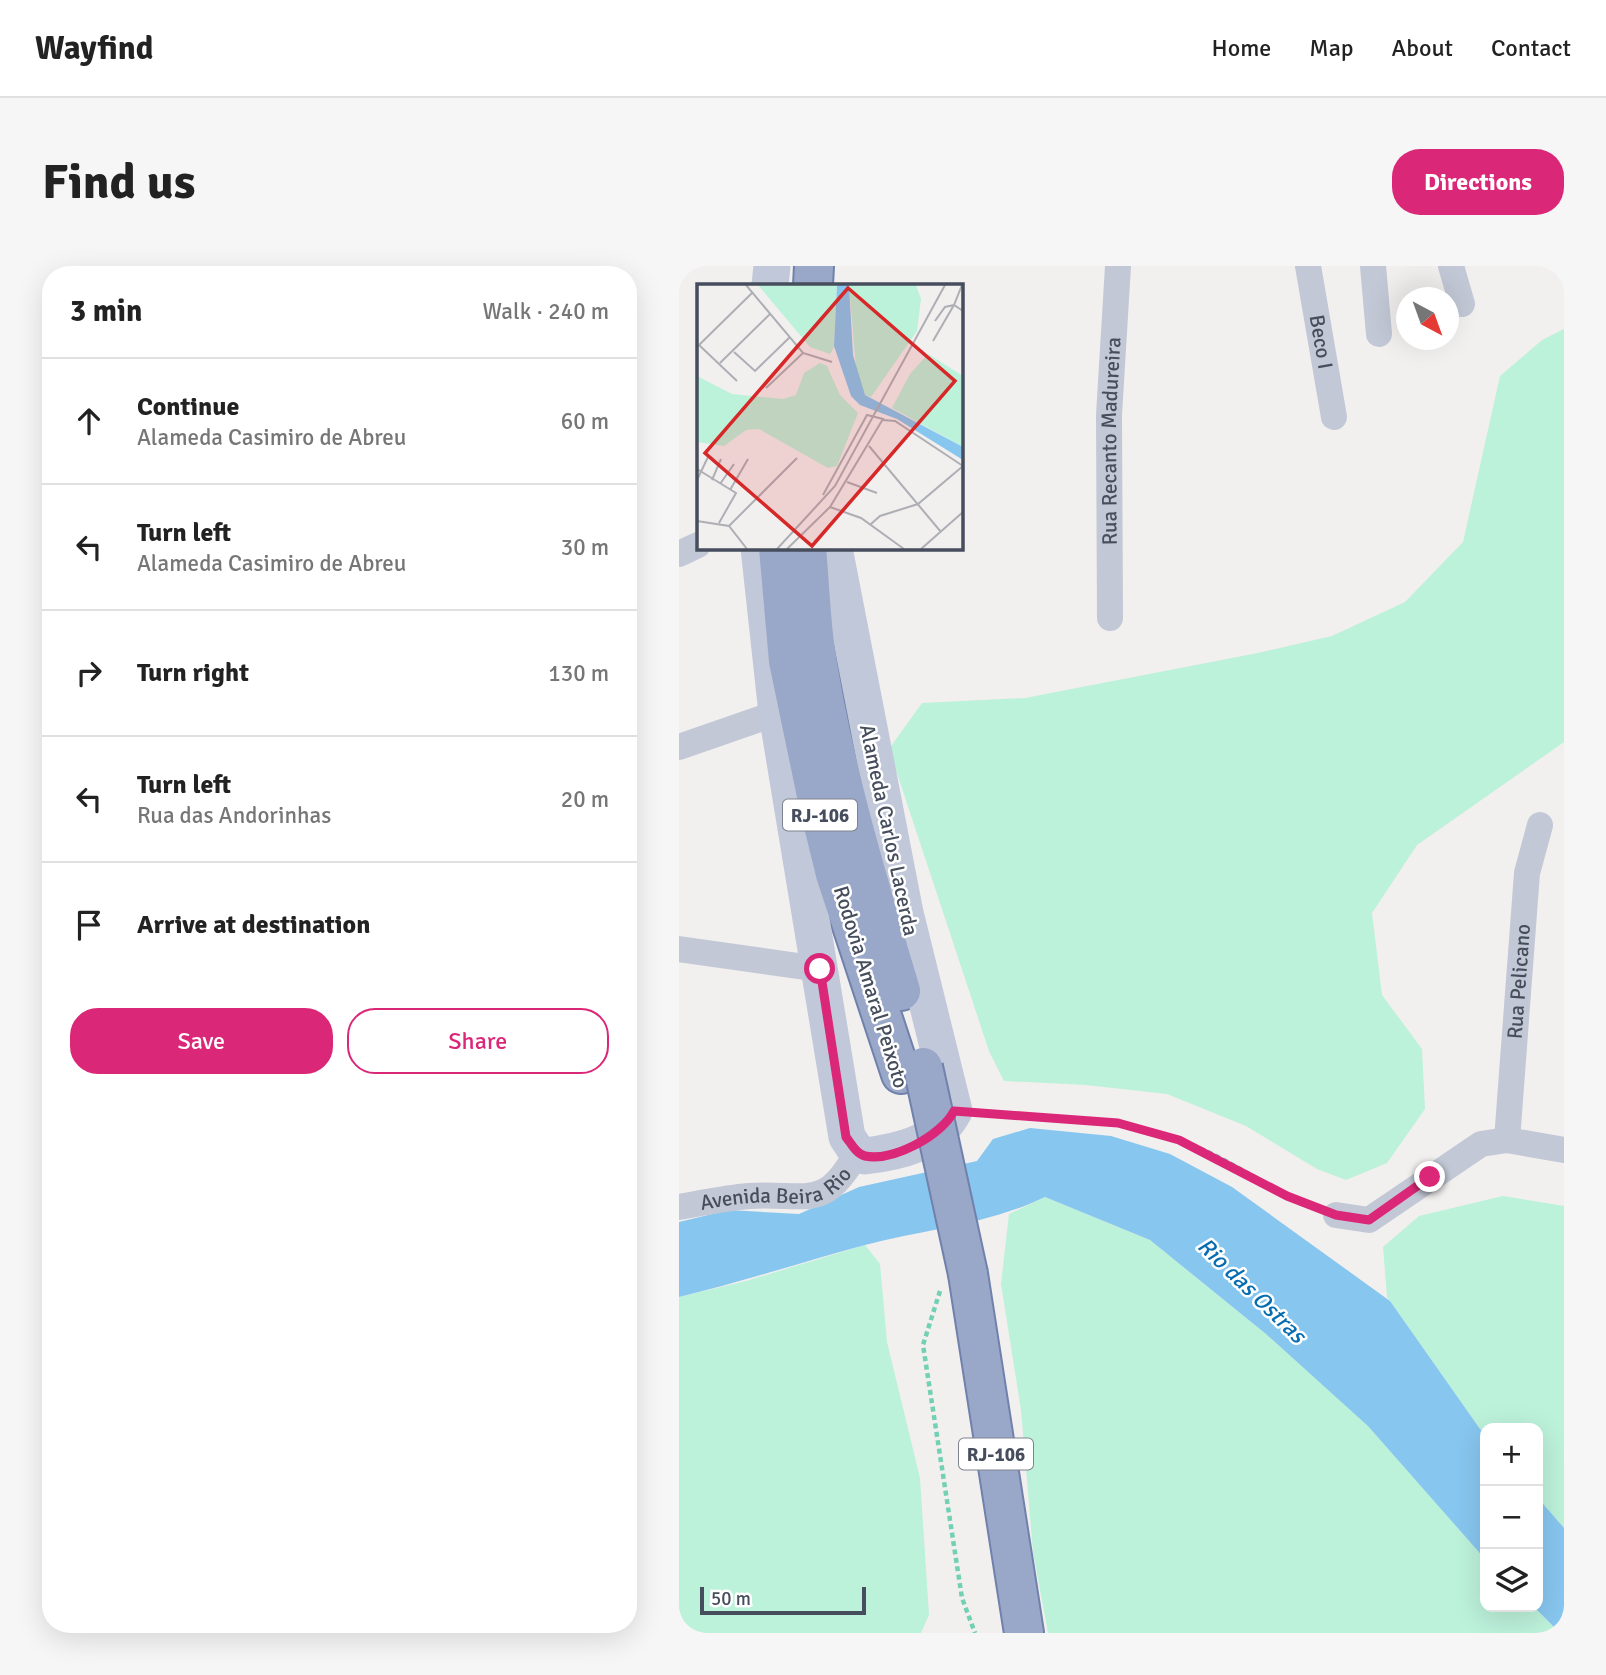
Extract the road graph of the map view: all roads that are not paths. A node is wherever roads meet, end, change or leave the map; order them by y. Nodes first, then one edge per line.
1 (772, 266) edge
2 (787, 266) edge
3 (814, 266) edge
4 (833, 266) edge
5 (1118, 266) edge
6 (1308, 266) edge
7 (1373, 266) edge
8 (1451, 266) edge
9 (770, 284) edge
10 (786, 284) edge
11 (813, 284) edge
12 (831, 284) edge
13 (1462, 304) dead end
14 (1379, 334) dead end
15 (1334, 416) dead end
16 (697, 545) edge
17 (759, 550) edge
18 (778, 550) edge
19 (808, 550) edge
20 (834, 550) edge
21 (679, 554) edge
22 (826, 593) junction
23 (1110, 618) dead end
24 (776, 713) junction
25 (679, 747) edge
26 (1540, 825) dead end
27 (679, 949) edge
28 (820, 969) junction
29 (912, 1071) junction
30 (1507, 1140) junction
31 (1564, 1150) edge
32 (857, 1152) junction
33 (679, 1207) edge
34 (1336, 1215) road end
35 (956, 1277) junction
36 (1002, 1633) edge
37 (1024, 1633) edge

1 - 9 main road
2 - 10 highway
3 - 11 highway
4 - 12 main road
5 - 23 street, Rua Recanto Madureira
6 - 15 street, Beco I
7 - 14 street
8 - 13 street
16 - 21 street
17 - 24 main road
18 - 29 highway, Rodovia Amaral Peixoto / RJ-106
19 - 22 highway, Rodovia Amaral Peixoto / RJ-106
20 - 22 main road, Alameda Carlos Lacerda
22 - 29 highway, Rodovia Amaral Peixoto / RJ-106
22 - 32 main road, Alameda Carlos Lacerda
24 - 25 street
24 - 28 main road
26 - 30 street, Rua Pelicano
27 - 28 street
28 - 32 main road
29 - 35 highway, Rodovia Amaral Peixoto / RJ-106, bridge
30 - 31 street
30 - 34 street
32 - 33 street, Avenida Beira Rio
35 - 36 highway, Rodovia Amaral Peixoto / RJ-106
35 - 37 highway, Rodovia Amaral Peixoto / RJ-106

